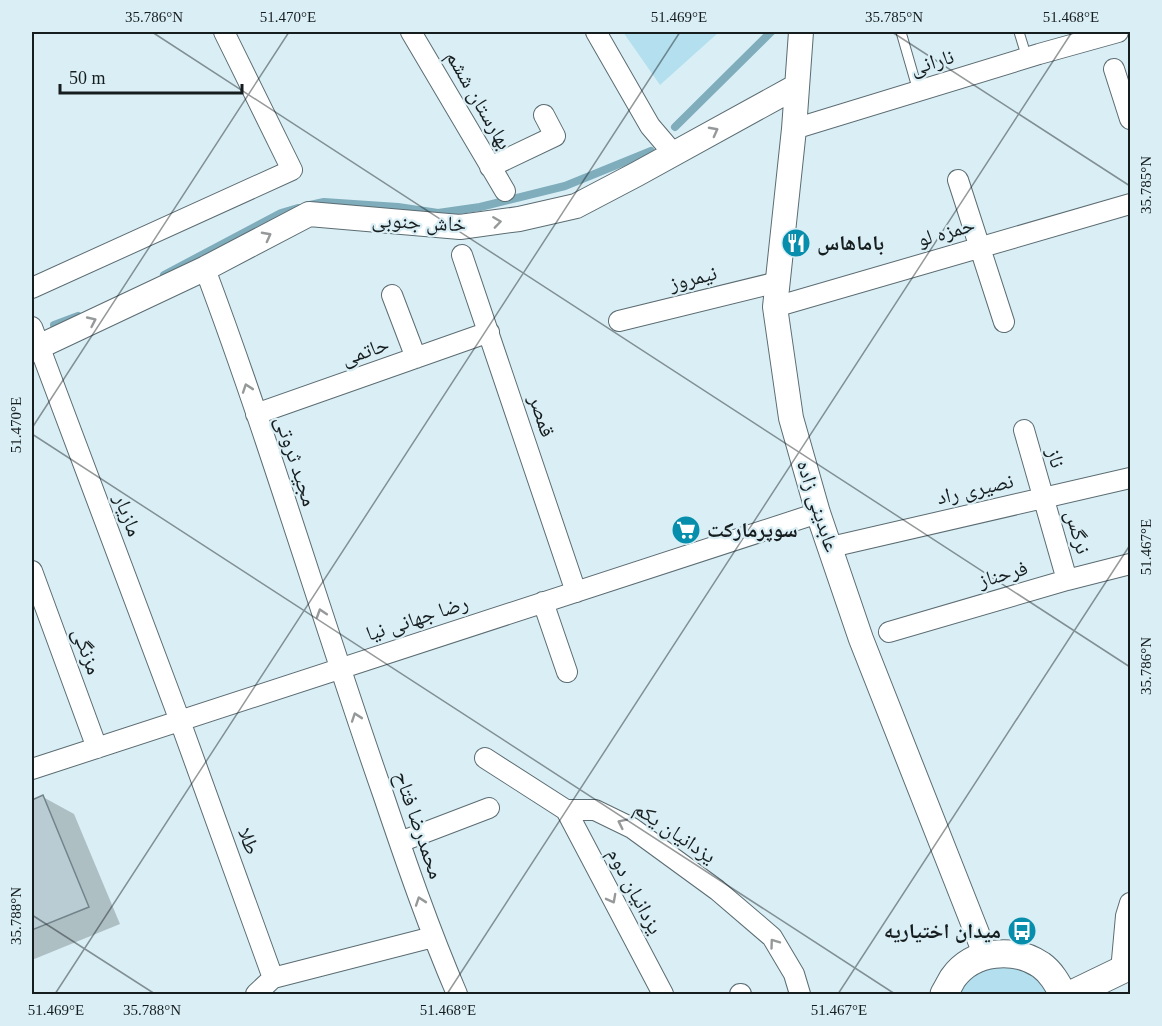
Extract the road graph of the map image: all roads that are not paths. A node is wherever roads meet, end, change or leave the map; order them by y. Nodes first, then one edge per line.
1 (224, 32) edge
2 (411, 32) edge
3 (596, 32) edge
4 (802, 32) edge
5 (901, 32) edge
6 (1019, 32) edge
7 (1118, 32) edge
8 (1076, 37) edge
9 (1027, 58) junction
10 (1114, 69) dead end
11 (797, 86) junction
12 (918, 91) junction
13 (544, 115) dead end
14 (1131, 119) edge
15 (794, 129) junction
16 (673, 153) junction
17 (490, 167) junction
18 (958, 180) dead end
19 (505, 191) dead end
20 (1131, 204) edge
21 (979, 248) junction
22 (462, 255) dead end
23 (205, 269) junction
24 (778, 282) junction
25 (32, 288) edge
26 (392, 295) dead end
27 (775, 307) junction
28 (619, 321) dead end
29 (1004, 322) dead end
30 (489, 332) junction
31 (34, 341) edge
32 (416, 358) junction
33 (256, 414) junction
34 (1024, 430) dead end
35 (1131, 478) edge
36 (1043, 498) junction
37 (818, 513) junction
38 (831, 547) junction
39 (1131, 564) edge
40 (32, 571) edge
41 (1067, 580) junction
42 (576, 592) junction
43 (543, 602) junction
44 (889, 632) dead end
45 (339, 669) junction
46 (567, 672) dead end
47 (180, 721) junction
48 (97, 748) junction
49 (485, 758) dead end
50 (32, 769) edge
51 (489, 808) dead end
52 (566, 810) junction
53 (400, 842) junction
54 (1131, 903) edge
55 (433, 937) junction
56 (986, 956) junction
57 (1126, 969) edge
58 (273, 978) junction
59 (256, 994) edge
60 (458, 994) edge
61 (663, 994) edge
62 (800, 994) edge
63 (944, 994) edge
64 (1063, 994) edge
65 (1072, 994) edge

1 - 25 street
2 - 17 street, بهارستان ششم
3 - 16 street
4 - 11 street, عابدینی زاده
5 - 12 lane
6 - 9 lane
7 - 8 street, نارانی
8 - 9 street, نارانی
9 - 12 street, نارانی
10 - 14 street
11 - 15 street, عابدینی زاده
16 -> 11 street, خاش جنوبی
12 - 15 street, نارانی
13 - 17 street
15 - 24 street, عابدینی زاده
23 -> 16 street, خاش جنوبی
17 - 19 street, بهارستان ششم
18 - 21 street
20 - 21 street, حمزه لو
21 - 27 street, حمزه لو
21 - 29 street
22 - 30 street, قمصر
31 -> 23 street, خاش جنوبی
33 -> 23 street, مجید ثروتی
24 - 27 street, عابدینی زاده
24 - 28 street, نیمروز
26 - 32 street
27 - 37 street, عابدینی زاده
30 - 32 street, حاتمی
30 - 42 street, قمصر
31 - 47 street, مازیار
32 - 33 street, حاتمی
45 -> 33 street, مجید ثروتی
34 - 36 street, ناز
35 - 36 street, نصیری راد
36 - 38 street, نصیری راد
36 - 41 street, نرگس
37 - 38 street, عابدینی زاده
37 - 42 street, رضا جهانی نیا
38 - 56 street, عابدینی زاده
39 - 41 street, فرحناز
40 - 48 street, مزنگی
41 - 44 street, فرحناز
42 - 43 street, رضا جهانی نیا
43 - 45 street, رضا جهانی نیا
43 - 46 street
45 - 47 street, رضا جهانی نیا
53 -> 45 street, محمدرضا فتاح
47 - 48 street, رضا جهانی نیا
47 - 58 street, طلا
48 - 50 street, رضا جهانی نیا
49 - 52 street
51 - 53 street
52 -> 61 street, یزدانیان دوم
62 -> 52 street, یزدانیان یکم
55 -> 53 street, محمدرضا فتاح
54 - 57 street
55 - 58 street
55 - 60 street, محمدرضا فتاح
56 - 63 main road
56 - 64 main road
57 - 65 main road
58 - 59 street

